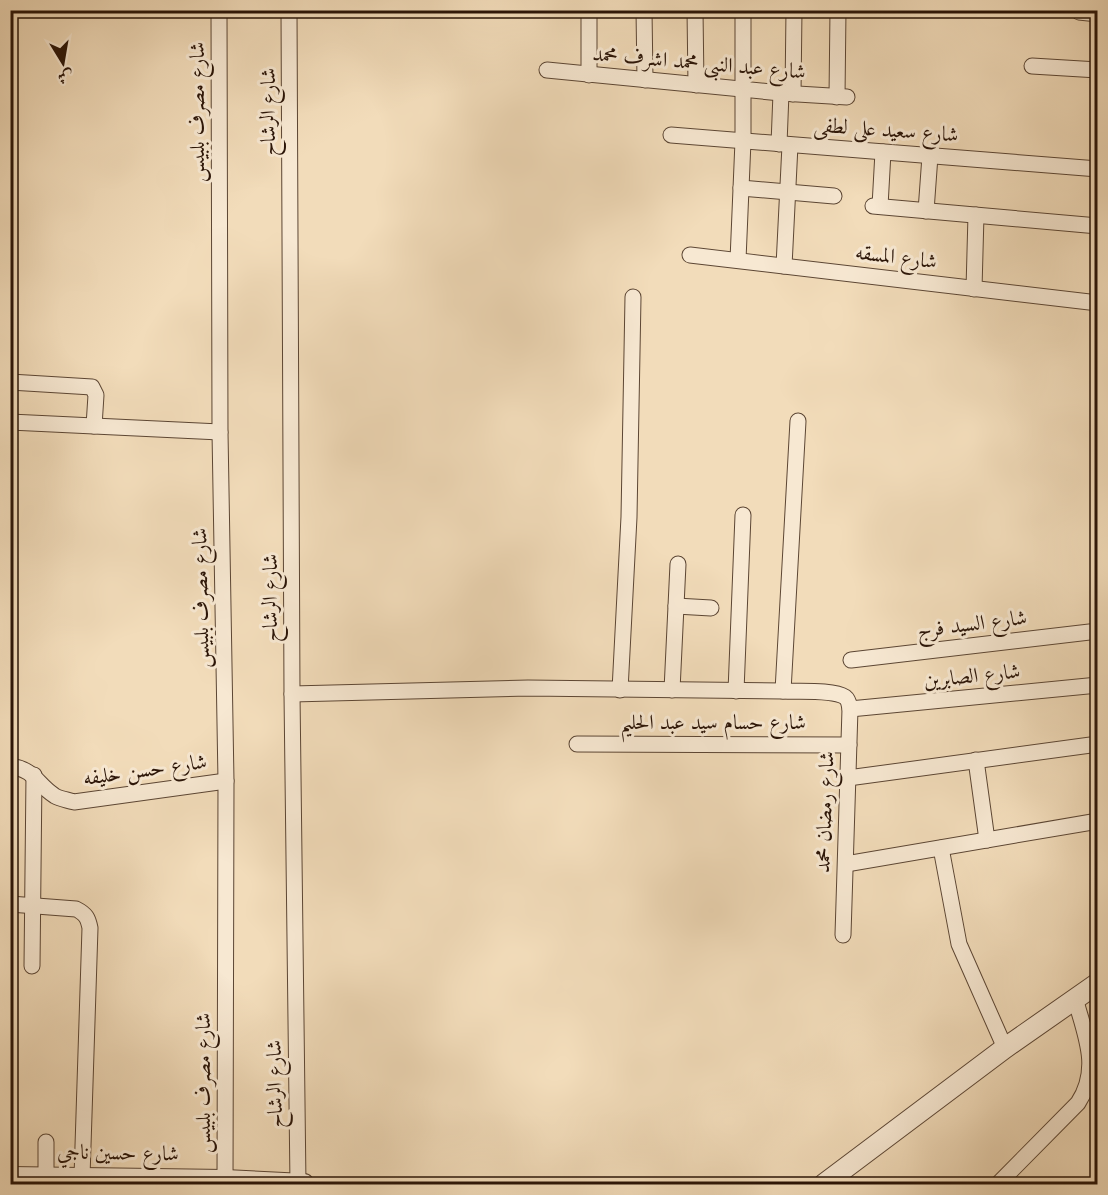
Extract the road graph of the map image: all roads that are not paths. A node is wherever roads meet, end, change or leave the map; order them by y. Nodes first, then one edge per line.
1 (219, 10) edge
2 (289, 10) edge
3 (589, 10) edge
4 (644, 10) edge
5 (695, 10) edge
6 (744, 10) edge
7 (794, 10) edge
8 (838, 10) edge
9 (1079, 12) dead end
10 (1098, 14) edge
11 (1032, 66) dead end
12 (547, 70) dead end
13 (1098, 70) edge
14 (589, 75) junction
15 (645, 80) junction
16 (696, 85) junction
17 (743, 90) junction
18 (787, 94) junction
19 (671, 135) dead end
20 (743, 141) junction
21 (785, 144) junction
22 (883, 152) junction
23 (930, 156) junction
24 (1098, 169) edge
25 (741, 188) junction
26 (788, 192) junction
27 (834, 195) dead end
28 (926, 211) junction
29 (976, 215) junction
30 (1098, 226) edge
31 (690, 255) dead end
32 (738, 260) junction
33 (784, 266) junction
34 (974, 289) junction
35 (633, 297) dead end
36 (1098, 303) edge
37 (10, 382) edge
38 (798, 421) dead end
39 (10, 422) edge
40 (94, 426) junction
41 (220, 432) junction
42 (742, 515) dead end
43 (678, 564) dead end
44 (676, 606) junction
45 (711, 608) dead end
46 (1098, 631) edge
47 (851, 660) dead end
48 (1098, 686) edge
49 (620, 690) junction
50 (672, 690) junction
51 (736, 691) junction
52 (783, 691) junction
53 (292, 694) junction
54 (850, 710) junction
55 (577, 744) dead end
56 (849, 744) junction
57 (1098, 744) edge
58 (976, 760) junction
59 (10, 766) edge
60 (34, 775) junction
61 (848, 778) junction
62 (226, 782) junction
63 (1098, 821) edge
64 (987, 840) junction
65 (941, 848) junction
66 (846, 864) junction
67 (10, 904) edge
68 (33, 906) junction
69 (843, 935) dead end
70 (32, 966) dead end
71 (1098, 983) edge
72 (1075, 998) junction
73 (1005, 1048) junction
74 (46, 1142) dead end
75 (10, 1177) edge
76 (46, 1177) junction
77 (82, 1177) junction
78 (231, 1182) edge
79 (293, 1184) edge
80 (304, 1185) edge
81 (824, 1185) edge
82 (998, 1185) edge

1 - 41 street, شارع مصرف بلبيس
2 - 53 street, شارع الرشاح
3 - 14 street
4 - 15 street
5 - 16 street
6 - 17 street
7 - 18 street
8 - 18 street, شارع عبد النبى محمد اشرف محمد
9 - 10 street
11 - 13 street
12 - 14 street, شارع عبد النبى محمد اشرف محمد
14 - 15 street, شارع عبد النبى محمد اشرف محمد
15 - 16 street, شارع عبد النبى محمد اشرف محمد
16 - 17 street, شارع عبد النبى محمد اشرف محمد
17 - 18 street, شارع عبد النبى محمد اشرف محمد
17 - 20 street
18 - 21 street
19 - 20 street, شارع سعيد على لطفى
20 - 21 street, شارع سعيد على لطفى
20 - 25 street
21 - 22 street, شارع سعيد على لطفى
21 - 26 street
22 - 23 street, شارع سعيد على لطفى
22 - 28 street
23 - 24 street, شارع سعيد على لطفى
23 - 28 street
25 - 26 street
25 - 32 street
26 - 27 street
26 - 33 street
28 - 29 street
29 - 30 street
29 - 34 street
31 - 32 street, شارع المسقه
32 - 33 street, شارع المسقه
33 - 34 street, شارع المسقه
34 - 36 street, شارع المسقه
35 - 49 street
37 - 40 street
38 - 52 street
39 - 40 street
40 - 41 street
41 - 62 street, شارع مصرف بلبيس
42 - 51 street
43 - 44 street
44 - 45 street
44 - 50 street
46 - 47 street, شارع السيد فرج
48 - 54 street, شارع الصابرين
49 - 50 street
49 - 53 street
50 - 51 street
51 - 52 street
52 - 54 street
53 - 79 street, شارع الرشاح
54 - 56 street, شارع رمضان محمد
55 - 56 street, شارع حسام سيد عبد الحليم
56 - 61 street, شارع رمضان محمد
57 - 58 street
58 - 61 street
58 - 64 street
59 - 60 street, شارع حسن خليفه
60 - 62 street, شارع حسن خليفه
60 - 68 street
61 - 66 street, شارع رمضان محمد
62 - 78 street, شارع مصرف بلبيس
63 - 64 street
64 - 65 street
65 - 66 street
65 - 73 street
66 - 69 street, شارع رمضان محمد
67 - 68 street
68 - 70 street
68 - 77 street
71 - 72 street
72 - 73 street
72 - 82 street
73 - 81 street
74 - 76 street
75 - 76 street, شارع حسين ناجي
76 - 77 street, شارع حسين ناجي
77 - 78 street, شارع حسين ناجي
78 - 79 street, شارع حسين ناجي
79 - 80 street, شارع حسين ناجي

